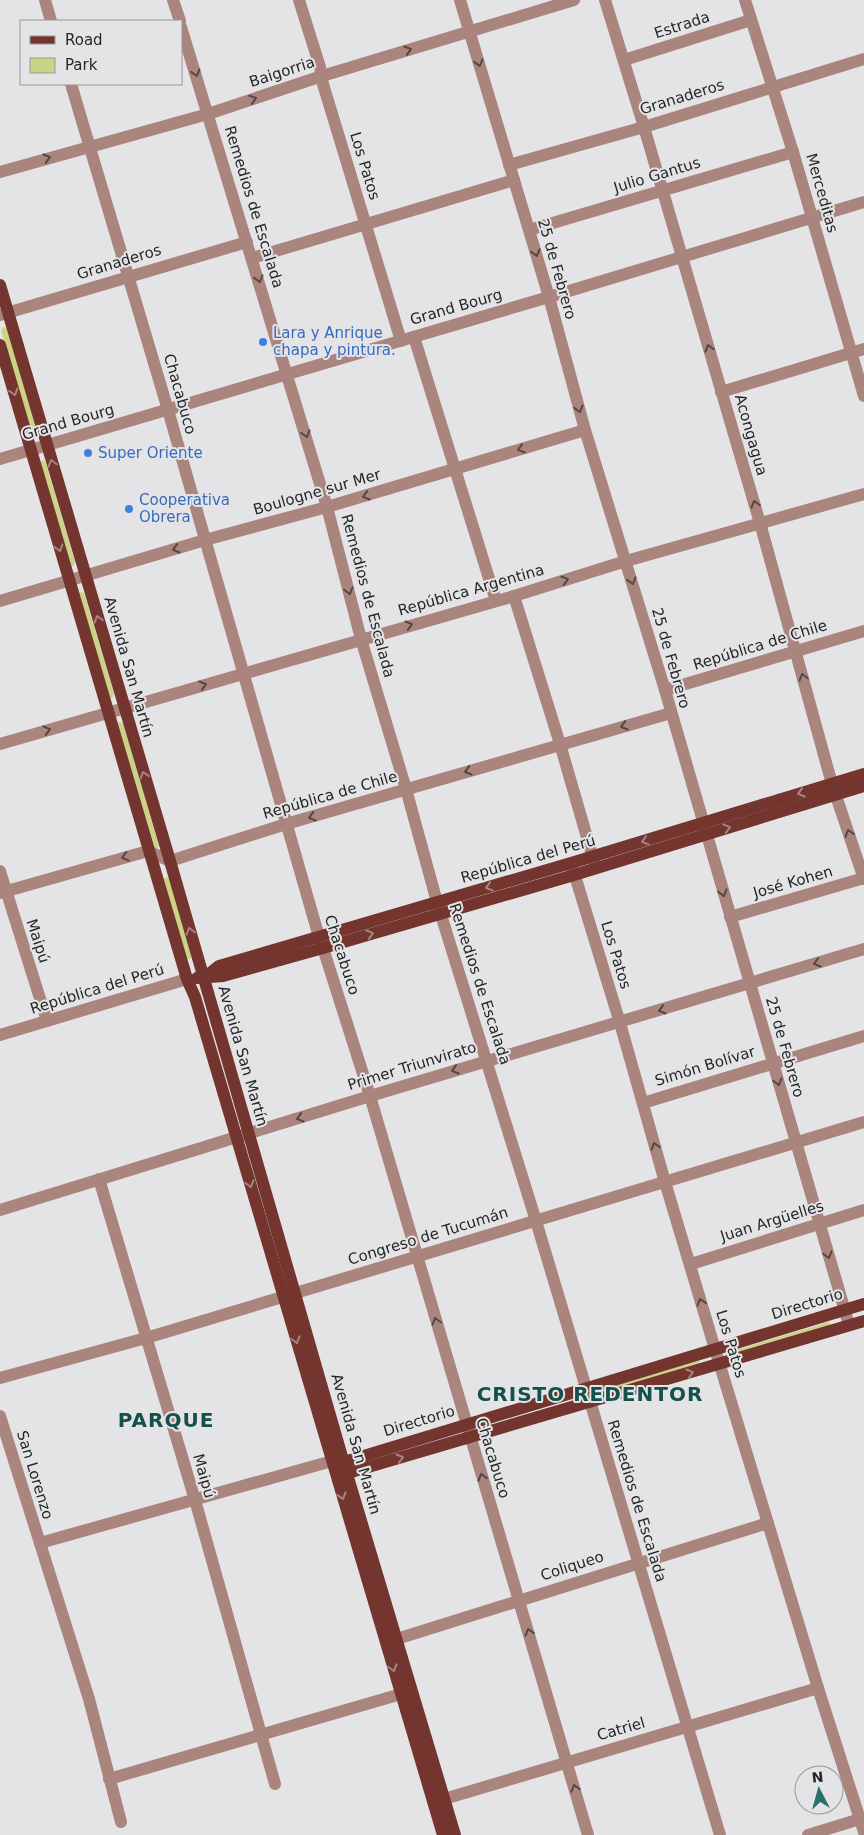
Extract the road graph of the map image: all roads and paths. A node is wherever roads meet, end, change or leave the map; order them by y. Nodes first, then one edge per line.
1 (45, 0) edge
2 (173, 0) edge
3 (299, 0) edge
4 (460, 0) edge
5 (574, 0) edge
6 (605, 0) edge
7 (745, 0) edge
8 (52, 20) edge
9 (180, 20) edge
10 (750, 20) junction
11 (182, 30) edge
12 (470, 32) junction
13 (864, 59) edge
14 (624, 60) junction
15 (322, 76) junction
16 (71, 85) edge
17 (772, 86) junction
18 (208, 114) junction
19 (644, 127) junction
20 (91, 146) junction
21 (793, 152) junction
22 (510, 165) junction
23 (0, 172) edge
24 (514, 180) junction
25 (662, 191) junction
26 (864, 202) edge
27 (813, 217) junction
28 (366, 224) junction
29 (529, 230) junction
30 (247, 242) junction
31 (682, 257) junction
32 (252, 258) junction
33 (129, 276) junction
34 (0, 285) edge
35 (549, 297) junction
36 (4, 314) edge
37 (414, 337) junction
38 (401, 341) junction
39 (0, 345) edge
40 (864, 349) edge
41 (851, 353) junction
42 (288, 374) junction
43 (721, 392) junction
44 (864, 396) edge
45 (168, 410) junction
46 (585, 430) junction
47 (47, 445) junction
48 (30, 450) junction
49 (0, 459) edge
50 (455, 469) junction
51 (864, 494) edge
52 (327, 507) junction
53 (760, 523) junction
54 (205, 540) junction
55 (626, 561) junction
56 (85, 576) junction
57 (69, 581) junction
58 (514, 596) junction
59 (496, 600) junction
60 (0, 601) edge
61 (864, 631) edge
62 (361, 639) junction
63 (796, 650) junction
64 (242, 673) junction
65 (665, 690) junction
66 (124, 708) junction
67 (108, 712) junction
68 (671, 713) junction
69 (0, 744) edge
70 (560, 744) junction
71 (864, 774) edge
72 (864, 786) edge
73 (406, 789) junction
74 (834, 789) junction
75 (286, 824) junction
76 (704, 829) junction
77 (148, 850) junction
78 (170, 861) junction
79 (593, 862) junction
80 (572, 869) junction
81 (0, 871) edge
82 (864, 879) edge
83 (3, 893) edge
84 (438, 908) junction
85 (730, 917) junction
86 (321, 943) junction
87 (864, 949) edge
88 (204, 978) junction
89 (187, 979) junction
90 (749, 983) junction
91 (47, 1021) junction
92 (620, 1023) junction
93 (0, 1035) edge
94 (864, 1036) edge
95 (487, 1061) junction
96 (772, 1062) junction
97 (370, 1096) junction
98 (643, 1103) junction
99 (864, 1122) edge
100 (242, 1135) junction
101 (796, 1142) junction
102 (99, 1179) junction
103 (665, 1182) junction
104 (0, 1210) edge
105 (864, 1210) edge
106 (536, 1220) junction
107 (819, 1223) junction
108 (417, 1255) junction
109 (690, 1264) junction
110 (289, 1295) junction
111 (864, 1304) edge
112 (844, 1310) junction
113 (864, 1321) edge
114 (849, 1325) junction
115 (146, 1338) junction
116 (715, 1349) junction
117 (720, 1364) junction
118 (0, 1378) edge
119 (586, 1388) junction
120 (590, 1403) junction
121 (0, 1416) edge
122 (466, 1424) junction
123 (470, 1438) junction
124 (340, 1468) junction
125 (194, 1500) junction
126 (768, 1523) junction
127 (40, 1543) junction
128 (638, 1562) junction
129 (519, 1600) junction
130 (392, 1641) junction
131 (818, 1688) junction
132 (401, 1694) junction
133 (687, 1726) junction
134 (261, 1734) junction
135 (567, 1762) junction
136 (109, 1779) junction
137 (275, 1784) dead end
138 (439, 1800) junction
139 (121, 1822) dead end
140 (862, 1826) edge
141 (443, 1835) edge
142 (454, 1835) edge
143 (588, 1835) edge
144 (720, 1835) edge
145 (808, 1835) edge

1 - 8 street
2 - 9 street
3 - 15 street, Los Patos
4 - 12 street, 25 de Febrero
5 - 12 street, Baigorria
6 - 14 street, Acongagua
7 - 10 street, Merceditas
10 - 14 street, Estrada
10 - 17 street, Merceditas
11 -> 18 street, Remedios de Escalada
15 -> 12 street, Baigorria
12 -> 22 street, 25 de Febrero
13 - 17 street, Granaderos
14 - 19 street, Acongagua
18 -> 15 street, Baigorria
15 - 28 street, Los Patos
16 - 20 street, Chacabuco
17 - 19 street, Granaderos
17 - 21 street, Merceditas
18 - 20 street, Baigorria
18 - 30 street, Remedios de Escalada
19 - 22 street, Granaderos
19 - 25 street, Acongagua
23 -> 20 street, Baigorria
20 - 33 street, Chacabuco
21 - 25 street, Julio Gantus
21 - 27 street, Merceditas
22 - 24 street, 25 de Febrero
24 - 28 street
24 - 29 street, 25 de Febrero
25 - 29 street, Julio Gantus
25 - 31 street, Acongagua
26 - 27 street, Grand Bourg
27 - 31 street, Grand Bourg
27 - 41 street, Merceditas
28 - 32 street
28 - 38 street, Los Patos
29 -> 35 street, 25 de Febrero
30 - 32 street, Remedios de Escalada
30 - 33 street, Granaderos
31 - 35 street, Grand Bourg
43 -> 31 street, Acongagua
32 -> 42 street, Remedios de Escalada
33 - 36 street, Granaderos
33 - 45 street, Chacabuco
34 - 36 main road, Avenida San Martín
35 - 37 street, Grand Bourg
35 -> 46 street, 25 de Febrero
36 - 47 main road, Avenida San Martín
37 - 38 street, Grand Bourg
37 - 50 street
38 - 42 street, Grand Bourg
39 -> 48 main road, Avenida San Martín
40 - 41 street
41 - 43 street
41 - 44 street, Merceditas
42 - 45 street, Grand Bourg
42 -> 52 street, Remedios de Escalada
53 -> 43 street, Acongagua
45 - 47 street, Grand Bourg
45 - 54 street, Chacabuco
46 -> 50 street, Boulogne sur Mer
46 - 55 street, 25 de Febrero
47 - 48 street, Grand Bourg
56 -> 47 main road, Avenida San Martín
48 - 49 street, Grand Bourg
48 -> 57 main road, Avenida San Martín
50 -> 52 street, Boulogne sur Mer
50 - 59 street
51 - 53 street, República Argentina
52 - 54 street, Boulogne sur Mer
52 -> 62 street, Remedios de Escalada
53 - 55 street, República Argentina
53 - 63 street, Acongagua
54 -> 56 street, Boulogne sur Mer
54 - 64 street, Chacabuco
58 -> 55 street, República Argentina
55 -> 65 street, 25 de Febrero
56 - 57 street, Boulogne sur Mer
66 -> 56 main road, Avenida San Martín
57 - 60 street, Boulogne sur Mer
57 - 67 main road, Avenida San Martín
58 - 59 street, República Argentina
58 - 70 street
62 -> 59 street, República Argentina
61 - 63 street, República de Chile
62 - 64 street, República Argentina
62 - 73 street, Remedios de Escalada
63 - 65 street, República de Chile
74 -> 63 street, Acongagua
66 -> 64 street, República Argentina
64 - 75 street, Chacabuco
65 - 68 street, 25 de Febrero
66 - 67 street, República Argentina
78 -> 66 main road, Avenida San Martín
69 -> 67 street, República Argentina
67 - 77 main road, Avenida San Martín
68 -> 70 street, República de Chile
68 - 76 street, 25 de Febrero
70 -> 73 street, República de Chile
70 - 79 street
71 - 74 main road, República del Perú
72 - 74 main road, República del Perú
73 -> 75 street, República de Chile
73 - 84 street, Remedios de Escalada
74 - 76 main road, República del Perú
82 -> 74 street, Acongagua
75 - 78 street, República de Chile
75 - 86 street, Chacabuco
76 - 79 main road, República del Perú
76 -> 85 street, 25 de Febrero
77 - 78 street
77 -> 83 street
77 - 89 main road, Avenida San Martín
88 -> 78 main road, Avenida San Martín
79 - 80 main road, República del Perú
80 - 84 main road, República del Perú
80 - 92 street, Los Patos
81 - 83 street, Maipú
82 - 85 street, José Kohen
83 - 91 street, Maipú
84 - 86 main road, República del Perú
84 - 95 street, Remedios de Escalada
85 - 90 street, 25 de Febrero
86 - 88 main road, República del Perú
86 - 97 street, Chacabuco
87 -> 90 street, Primer Triunvirato
88 - 89 main road, República del Perú
88 - 100 main road, Avenida San Martín
89 - 91 street, República del Perú
89 - 100 main road, Avenida San Martín
90 -> 92 street, Primer Triunvirato
90 - 96 street, 25 de Febrero
91 - 93 street, República del Perú
92 - 95 street, Primer Triunvirato
92 - 98 street, Los Patos
94 - 96 street, Simón Bolívar
95 -> 97 street, Primer Triunvirato
95 - 106 street, Remedios de Escalada
96 - 98 street, Simón Bolívar
96 -> 101 street, 25 de Febrero
97 -> 100 street, Primer Triunvirato
97 - 108 street, Chacabuco
103 -> 98 street, Los Patos
99 - 101 street, Congreso de Tucumán
100 - 102 street, Primer Triunvirato
100 - 110 main road, Avenida San Martín
101 - 103 street, Congreso de Tucumán
101 - 107 street, 25 de Febrero
102 - 104 street, Primer Triunvirato
102 - 115 street, Maipú
103 - 106 street, Congreso de Tucumán
103 - 109 street, Los Patos
105 - 107 street, Juan Argüelles
106 - 108 street, Congreso de Tucumán
106 - 119 street, Remedios de Escalada
107 - 109 street, Juan Argüelles
107 -> 112 street, 25 de Febrero
108 - 110 street, Congreso de Tucumán
122 -> 108 street, Chacabuco
116 -> 109 street, Los Patos
110 - 115 street, Congreso de Tucumán
110 - 124 main road, Avenida San Martín
111 - 112 main road, Directorio
112 - 114 street, 25 de Febrero
112 - 116 main road, Directorio
113 - 114 main road, Directorio
114 - 117 main road, Directorio
115 - 118 street, Congreso de Tucumán
115 - 125 street, Maipú
116 - 117 street, Los Patos
116 - 119 main road, Directorio
120 -> 117 main road, Directorio
117 - 126 street, Los Patos
119 - 120 street, Remedios de Escalada
119 - 122 main road, Directorio
120 - 123 main road, Directorio
120 - 128 street, Remedios de Escalada
121 - 127 street, San Lorenzo
122 - 123 street, Chacabuco
122 - 124 main road, Directorio
124 -> 123 main road, Directorio
129 -> 123 street, Chacabuco
124 - 125 street, Directorio
124 - 130 main road, Avenida San Martín
125 - 127 street, Directorio
125 - 134 street, Maipú
126 - 128 street, Coliqueo
126 - 131 street, Los Patos
127 - 136 street, San Lorenzo
128 - 129 street, Coliqueo
128 - 133 street, Remedios de Escalada
129 - 130 street, Coliqueo
135 -> 129 street, Chacabuco
130 -> 132 main road, Avenida San Martín
130 - 138 main road, Avenida San Martín
131 - 133 street, Catriel
131 - 140 street, Los Patos
132 - 134 street
132 - 138 main road, Avenida San Martín
133 - 135 street, Catriel
133 - 144 street, Remedios de Escalada
134 - 136 street
134 - 137 street, Maipú
135 - 138 street, Catriel
143 -> 135 street, Chacabuco
136 - 139 street, San Lorenzo
138 - 141 main road, Avenida San Martín
138 - 142 main road, Avenida San Martín
140 - 145 street

